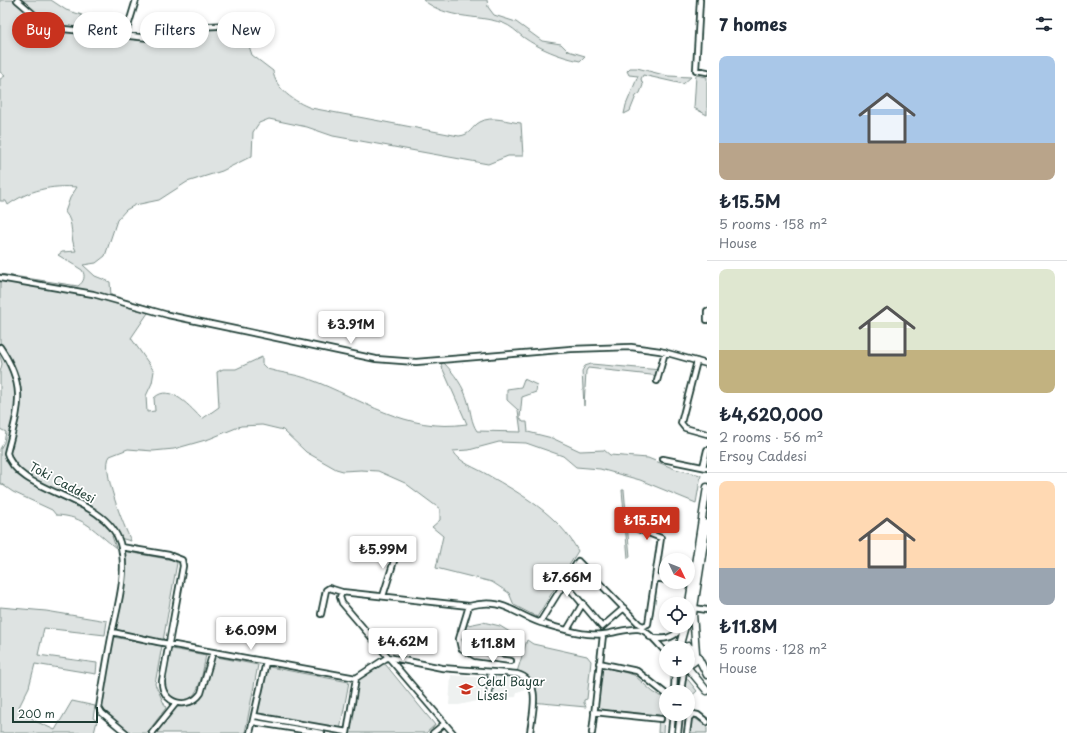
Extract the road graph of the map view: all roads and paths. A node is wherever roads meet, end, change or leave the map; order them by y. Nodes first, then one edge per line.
1 (17, 0) edge
2 (136, 0) edge
3 (700, 0) edge
4 (132, 13) edge
5 (217, 26) dead end
6 (73, 30) edge
7 (132, 37) edge
8 (707, 72) edge
9 (0, 278) edge
10 (707, 311) edge
11 (707, 320) edge
12 (0, 347) edge
13 (665, 352) junction
14 (698, 361) junction
15 (706, 364) edge
16 (657, 381) dead end
17 (707, 434) edge
18 (707, 450) edge
19 (663, 459) dead end
20 (705, 468) edge
21 (707, 487) edge
22 (707, 523) edge
23 (638, 529) dead end
24 (399, 546) dead end
25 (121, 547) junction
26 (695, 565) edge
27 (656, 578) junction
28 (659, 579) edge
29 (564, 582) junction
30 (342, 592) junction
31 (383, 596) junction
32 (693, 597) edge
33 (582, 603) junction
34 (469, 606) junction
35 (624, 608) junction
36 (695, 609) edge
37 (707, 610) edge
38 (321, 614) dead end
39 (540, 622) junction
40 (642, 628) junction
41 (567, 630) junction
42 (112, 632) junction
43 (678, 633) edge
44 (693, 633) edge
45 (603, 635) junction
46 (650, 636) junction
47 (168, 643) junction
48 (659, 645) edge
49 (213, 652) junction
50 (696, 653) junction
51 (388, 657) junction
52 (511, 661) dead end
53 (695, 661) edge
54 (266, 662) junction
55 (599, 662) junction
56 (491, 672) junction
57 (707, 675) edge
58 (695, 676) edge
59 (356, 678) junction
60 (659, 688) edge
61 (707, 691) edge
62 (489, 697) dead end
63 (176, 703) junction
64 (594, 712) junction
65 (255, 716) junction
66 (659, 719) edge
67 (672, 721) edge
68 (679, 721) edge
69 (253, 722) junction
70 (707, 722) edge
71 (444, 724) junction
72 (347, 732) edge
73 (126, 733) edge
74 (152, 733) edge
75 (250, 733) edge
76 (322, 733) edge
77 (433, 733) edge
78 (453, 733) edge
79 (530, 733) edge
80 (592, 733) edge
81 (671, 733) edge
82 (678, 733) edge
83 (687, 733) edge

1 - 6 street
2 - 4 street
3 - 8 street
5 - 7 street
9 - 13 street
10 - 11 street
12 - 25 street, Toki Caddesi
13 - 14 street
13 - 16 street
14 - 15 street
14 - 17 street
18 - 20 street
19 - 20 street
21 - 26 highway
22 - 32 highway
23 - 27 street
24 - 31 street
25 - 42 street, Toki Caddesi
25 - 47 street
27 - 28 street
27 - 40 street
29 - 33 street
29 - 35 street
29 - 39 street
30 - 31 street
30 - 38 street
30 - 51 street
31 - 34 street
33 - 35 street
33 - 41 street
34 - 39 street
34 - 52 street
35 - 40 street
36 - 37 street
39 - 41 street
40 - 45 street
40 - 46 street
41 - 45 street
42 - 47 street
42 - 73 street, Toki Caddesi
43 - 46 street
44 - 50 highway
45 - 55 street
46 - 48 street
47 - 49 street
47 - 63 street
49 - 54 street
49 - 63 street
50 - 53 highway
50 - 57 highway
51 - 56 street
51 - 59 street
51 - 71 street
54 - 59 street
54 - 65 street
55 - 60 street
55 - 64 street
56 - 62 street
56 - 79 street
58 - 61 highway
59 - 72 street
63 - 74 street
64 - 66 street
64 - 80 street
65 - 69 street
65 - 72 street
67 - 81 street
68 - 82 street
69 - 75 street
69 - 76 street
70 - 83 street
71 - 77 street
71 - 78 street

